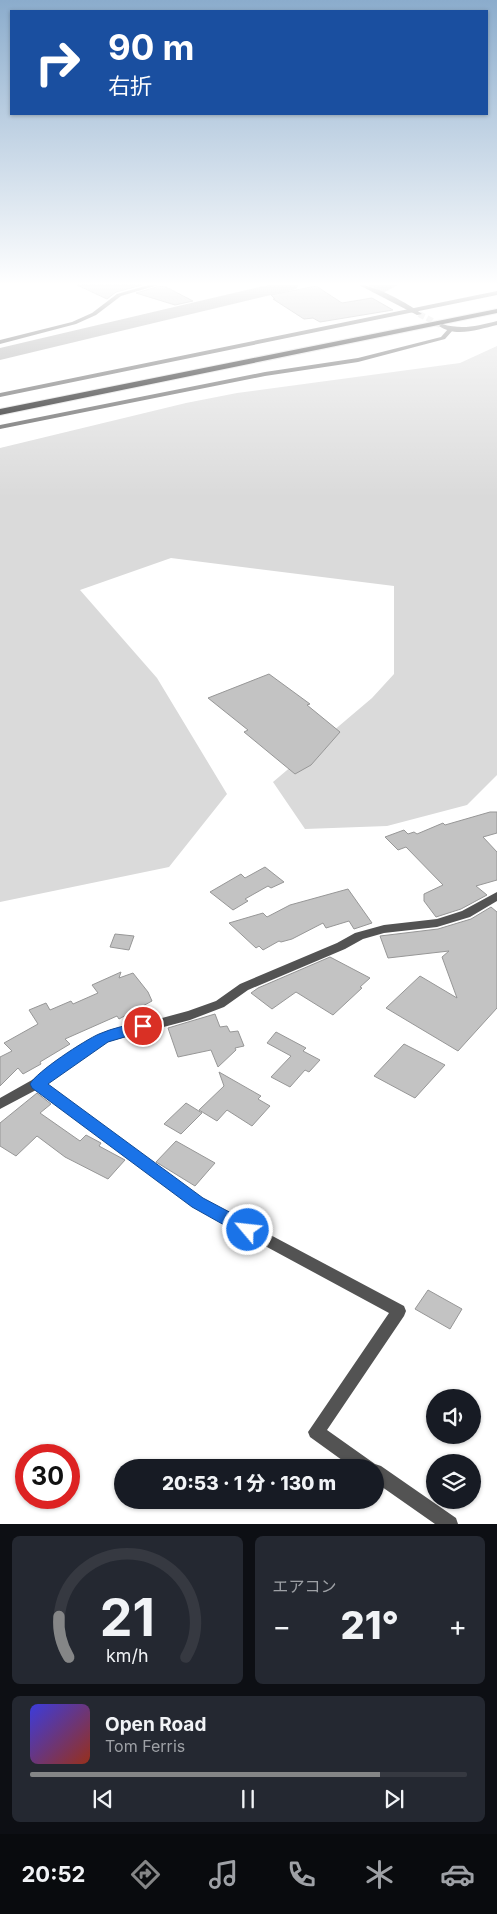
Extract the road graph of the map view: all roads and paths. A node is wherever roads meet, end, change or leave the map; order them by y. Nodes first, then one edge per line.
1 (188, 356) edge
2 (275, 356) edge
3 (373, 356) edge
4 (0, 395) edge
5 (0, 412) edge
6 (0, 427) edge
7 (497, 896) edge
8 (37, 1084) junction
9 (0, 1104) edge
10 (355, 1459) edge
11 (384, 1478) edge
12 (450, 1524) edge

1 - 4 street
2 - 5 highway
3 - 6 street
7 - 8 street
8 - 9 street
8 - 10 street
11 - 12 street

